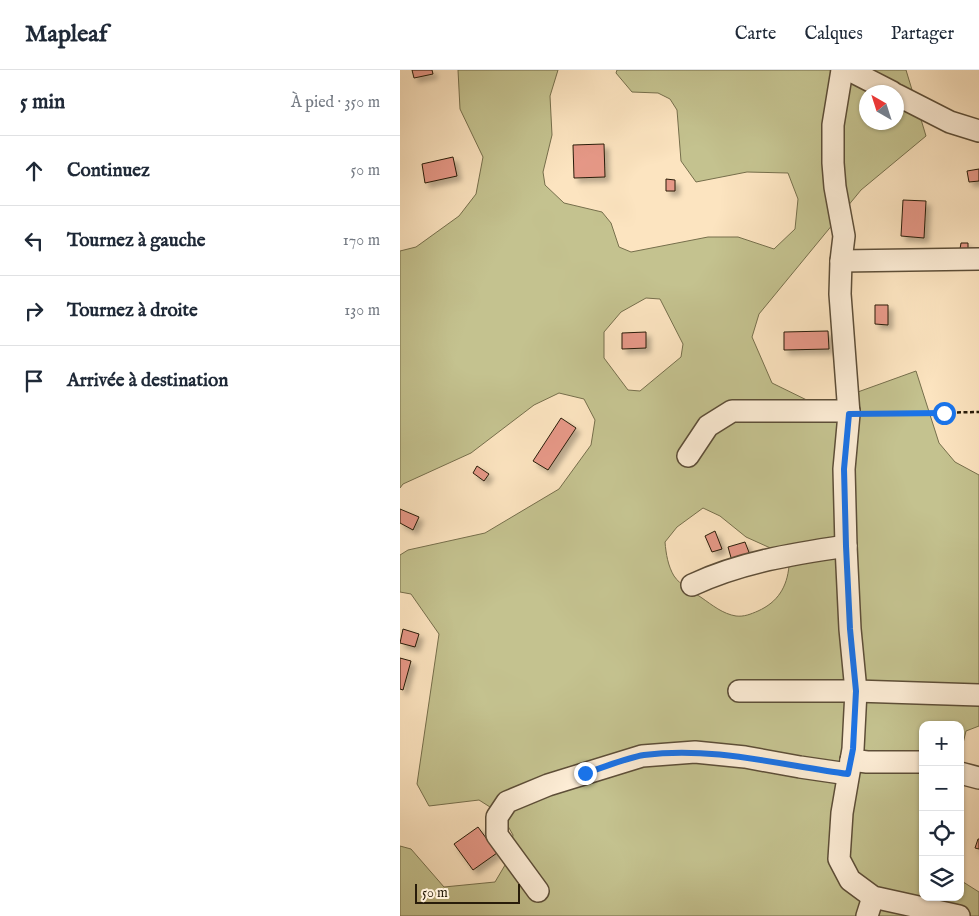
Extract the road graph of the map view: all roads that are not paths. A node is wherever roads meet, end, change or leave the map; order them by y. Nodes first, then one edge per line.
1 (842, 70) edge
2 (849, 70) edge
3 (878, 85) edge
4 (904, 99) edge
5 (979, 131) edge
6 (979, 259) edge
7 (841, 260) junction
8 (849, 412) junction
9 (688, 456) dead end
10 (846, 546) junction
11 (692, 585) dead end
12 (739, 691) dead end
13 (856, 691) junction
14 (979, 694) edge
15 (919, 762) edge
16 (850, 767) junction
17 (964, 774) edge
18 (979, 778) edge
19 (538, 891) dead end
20 (870, 907) edge
21 (959, 916) edge

1 - 7 street
2 - 3 street
4 - 5 street
6 - 7 street
7 - 8 street
8 - 9 street
8 - 10 street
10 - 11 street
10 - 13 street
12 - 13 street
13 - 14 street
13 - 16 street
15 - 16 street
16 - 19 street
16 - 20 street
17 - 18 street
20 - 21 street

